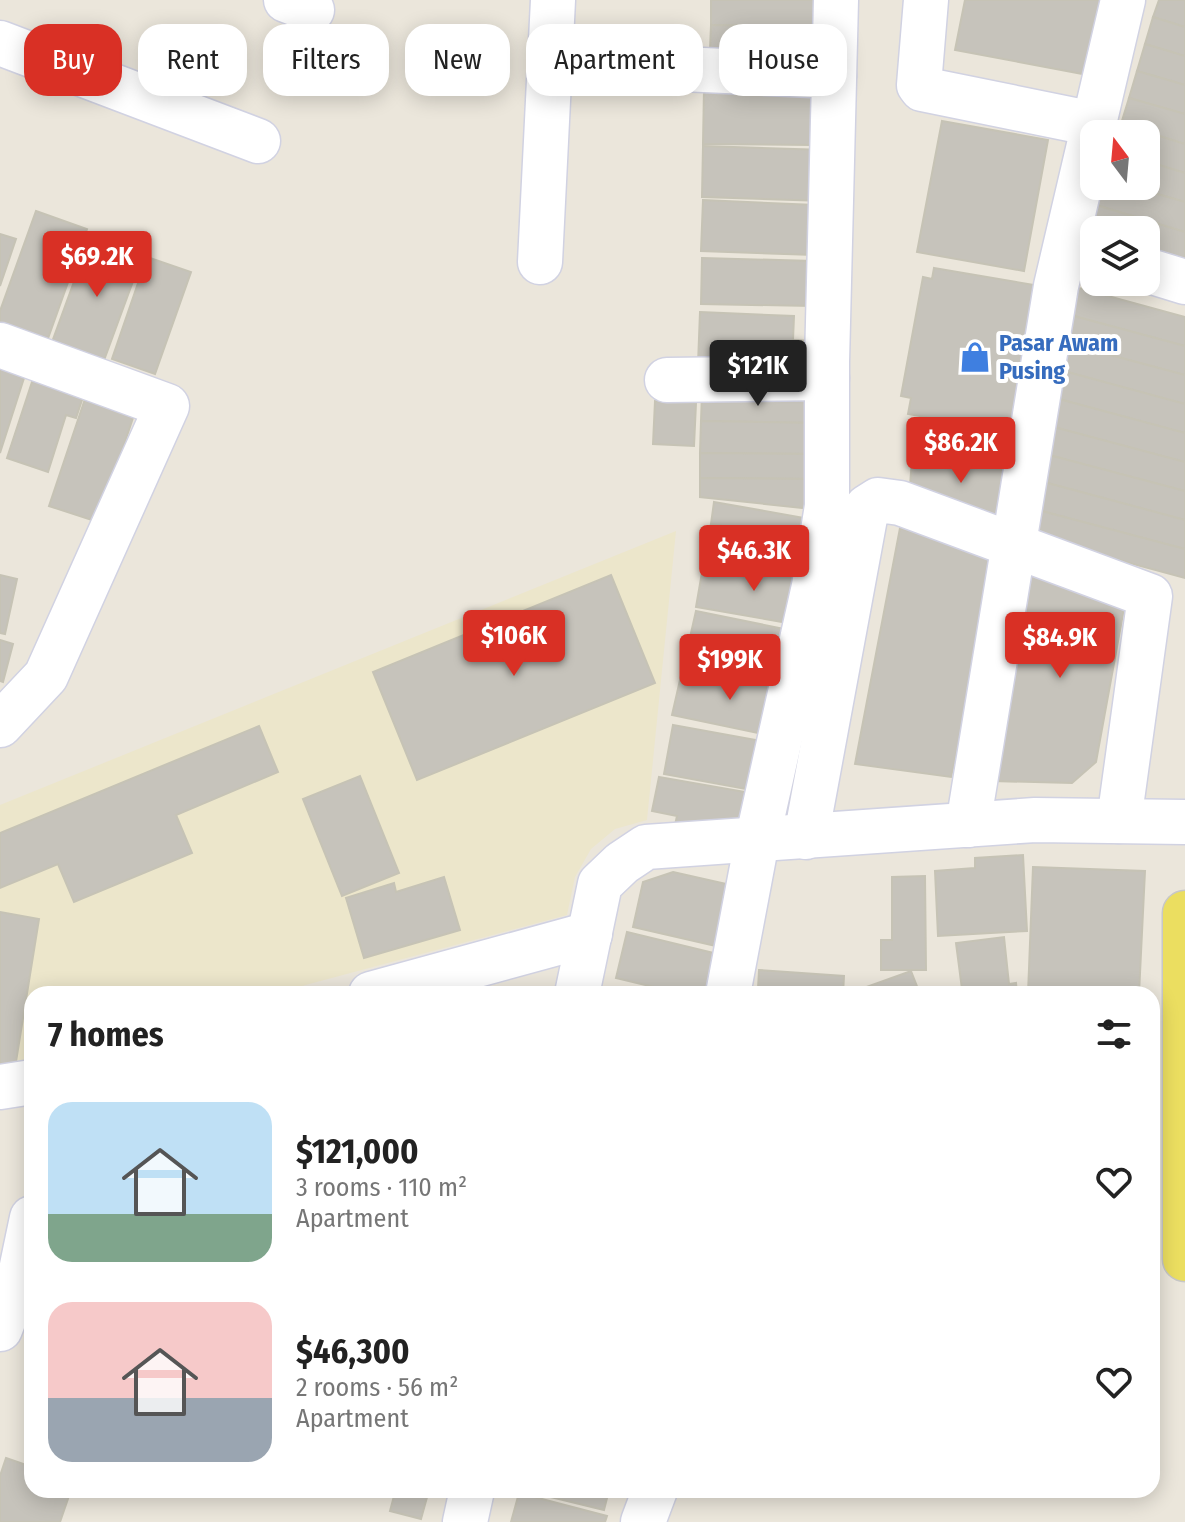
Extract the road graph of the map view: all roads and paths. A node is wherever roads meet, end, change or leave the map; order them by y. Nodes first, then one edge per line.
1 (553, 0) edge
2 (836, 0) edge
3 (926, 0) edge
4 (1123, 0) edge
5 (552, 24) edge
6 (835, 24) edge
7 (0, 43) edge
8 (548, 96) edge
9 (834, 96) edge
10 (1095, 120) edge
11 (1080, 121) edge
12 (258, 141) dead end
13 (1080, 250) edge
14 (540, 262) dead end
15 (1160, 274) edge
16 (1185, 282) edge
17 (0, 345) edge
18 (827, 378) junction
19 (667, 380) dead end
20 (1014, 545) junction
21 (0, 725) edge
22 (1119, 821) junction
23 (1185, 822) edge
24 (968, 825) junction
25 (806, 837) junction
26 (757, 841) junction
27 (1185, 913) edge
28 (590, 934) junction
29 (400, 986) edge
30 (579, 986) edge
31 (730, 986) edge
32 (24, 1083) edge
33 (0, 1087) edge
34 (1185, 1166) edge
35 (1185, 1259) edge
36 (24, 1285) edge
37 (0, 1329) edge
38 (470, 1498) edge
39 (652, 1498) edge
40 (465, 1522) edge
41 (643, 1522) edge

1 - 5 street
2 - 6 street
3 - 11 street
4 - 10 street
7 - 12 street
8 - 14 street
9 - 18 street
13 - 20 street
15 - 16 street
17 - 21 street
18 - 19 street
18 - 26 street
20 - 22 street
20 - 24 street
20 - 25 street
22 - 23 street
22 - 24 street
24 - 25 street
25 - 26 street
26 - 28 street
26 - 31 street
27 - 34 main road
28 - 29 street
28 - 30 street
32 - 33 street
34 - 35 main road
36 - 37 street
38 - 40 street
39 - 41 street

